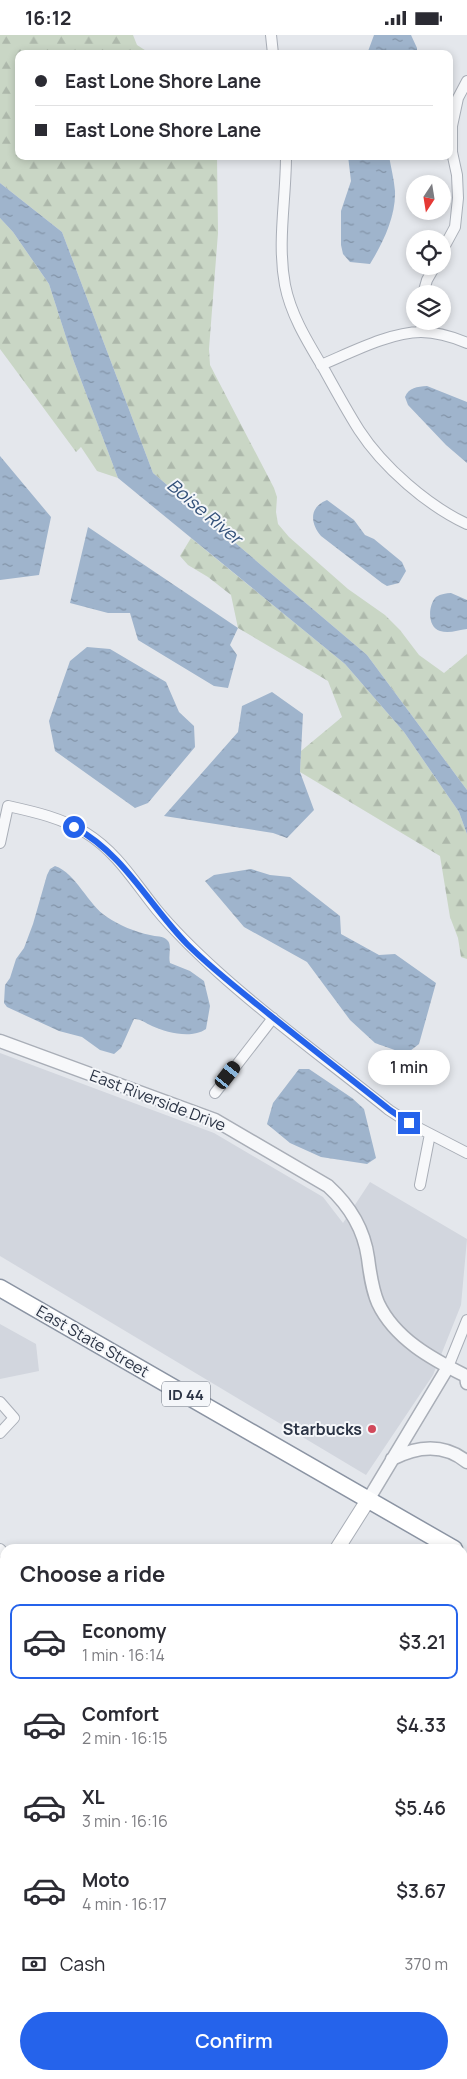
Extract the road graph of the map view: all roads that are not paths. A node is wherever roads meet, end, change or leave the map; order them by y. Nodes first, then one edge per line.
1 (271, 35) edge
2 (273, 50) edge
3 (467, 81) edge
4 (453, 121) edge
5 (453, 157) edge
6 (286, 160) edge
7 (451, 234) edge
8 (410, 330) edge
9 (433, 330) edge
10 (467, 343) edge
11 (321, 365) junction
12 (467, 524) edge
13 (0, 843) edge
14 (273, 1018) junction
15 (0, 1041) edge
16 (215, 1093) dead end
17 (430, 1134) junction
18 (467, 1153) edge
19 (420, 1185) dead end
20 (0, 1288) edge
21 (467, 1320) edge
22 (448, 1367) junction
23 (466, 1378) edge
24 (0, 1402) edge
25 (0, 1433) edge
26 (392, 1459) junction
27 (467, 1463) edge
28 (368, 1500) junction
29 (340, 1544) edge
30 (445, 1544) edge

1 - 2 street
3 - 4 street
5 - 7 street
6 - 11 street
8 - 11 street
9 - 10 street
11 - 12 street
13 - 14 street
14 - 16 street
14 - 17 street
15 - 22 street, East Riverside Drive
17 - 18 street
17 - 19 street
20 - 28 highway, East State Street / ID 44
21 - 22 street
22 - 23 street, East Riverside Drive
22 - 26 street
24 - 25 street
26 - 27 street
26 - 28 street
28 - 29 main road
28 - 30 highway, ID 44

